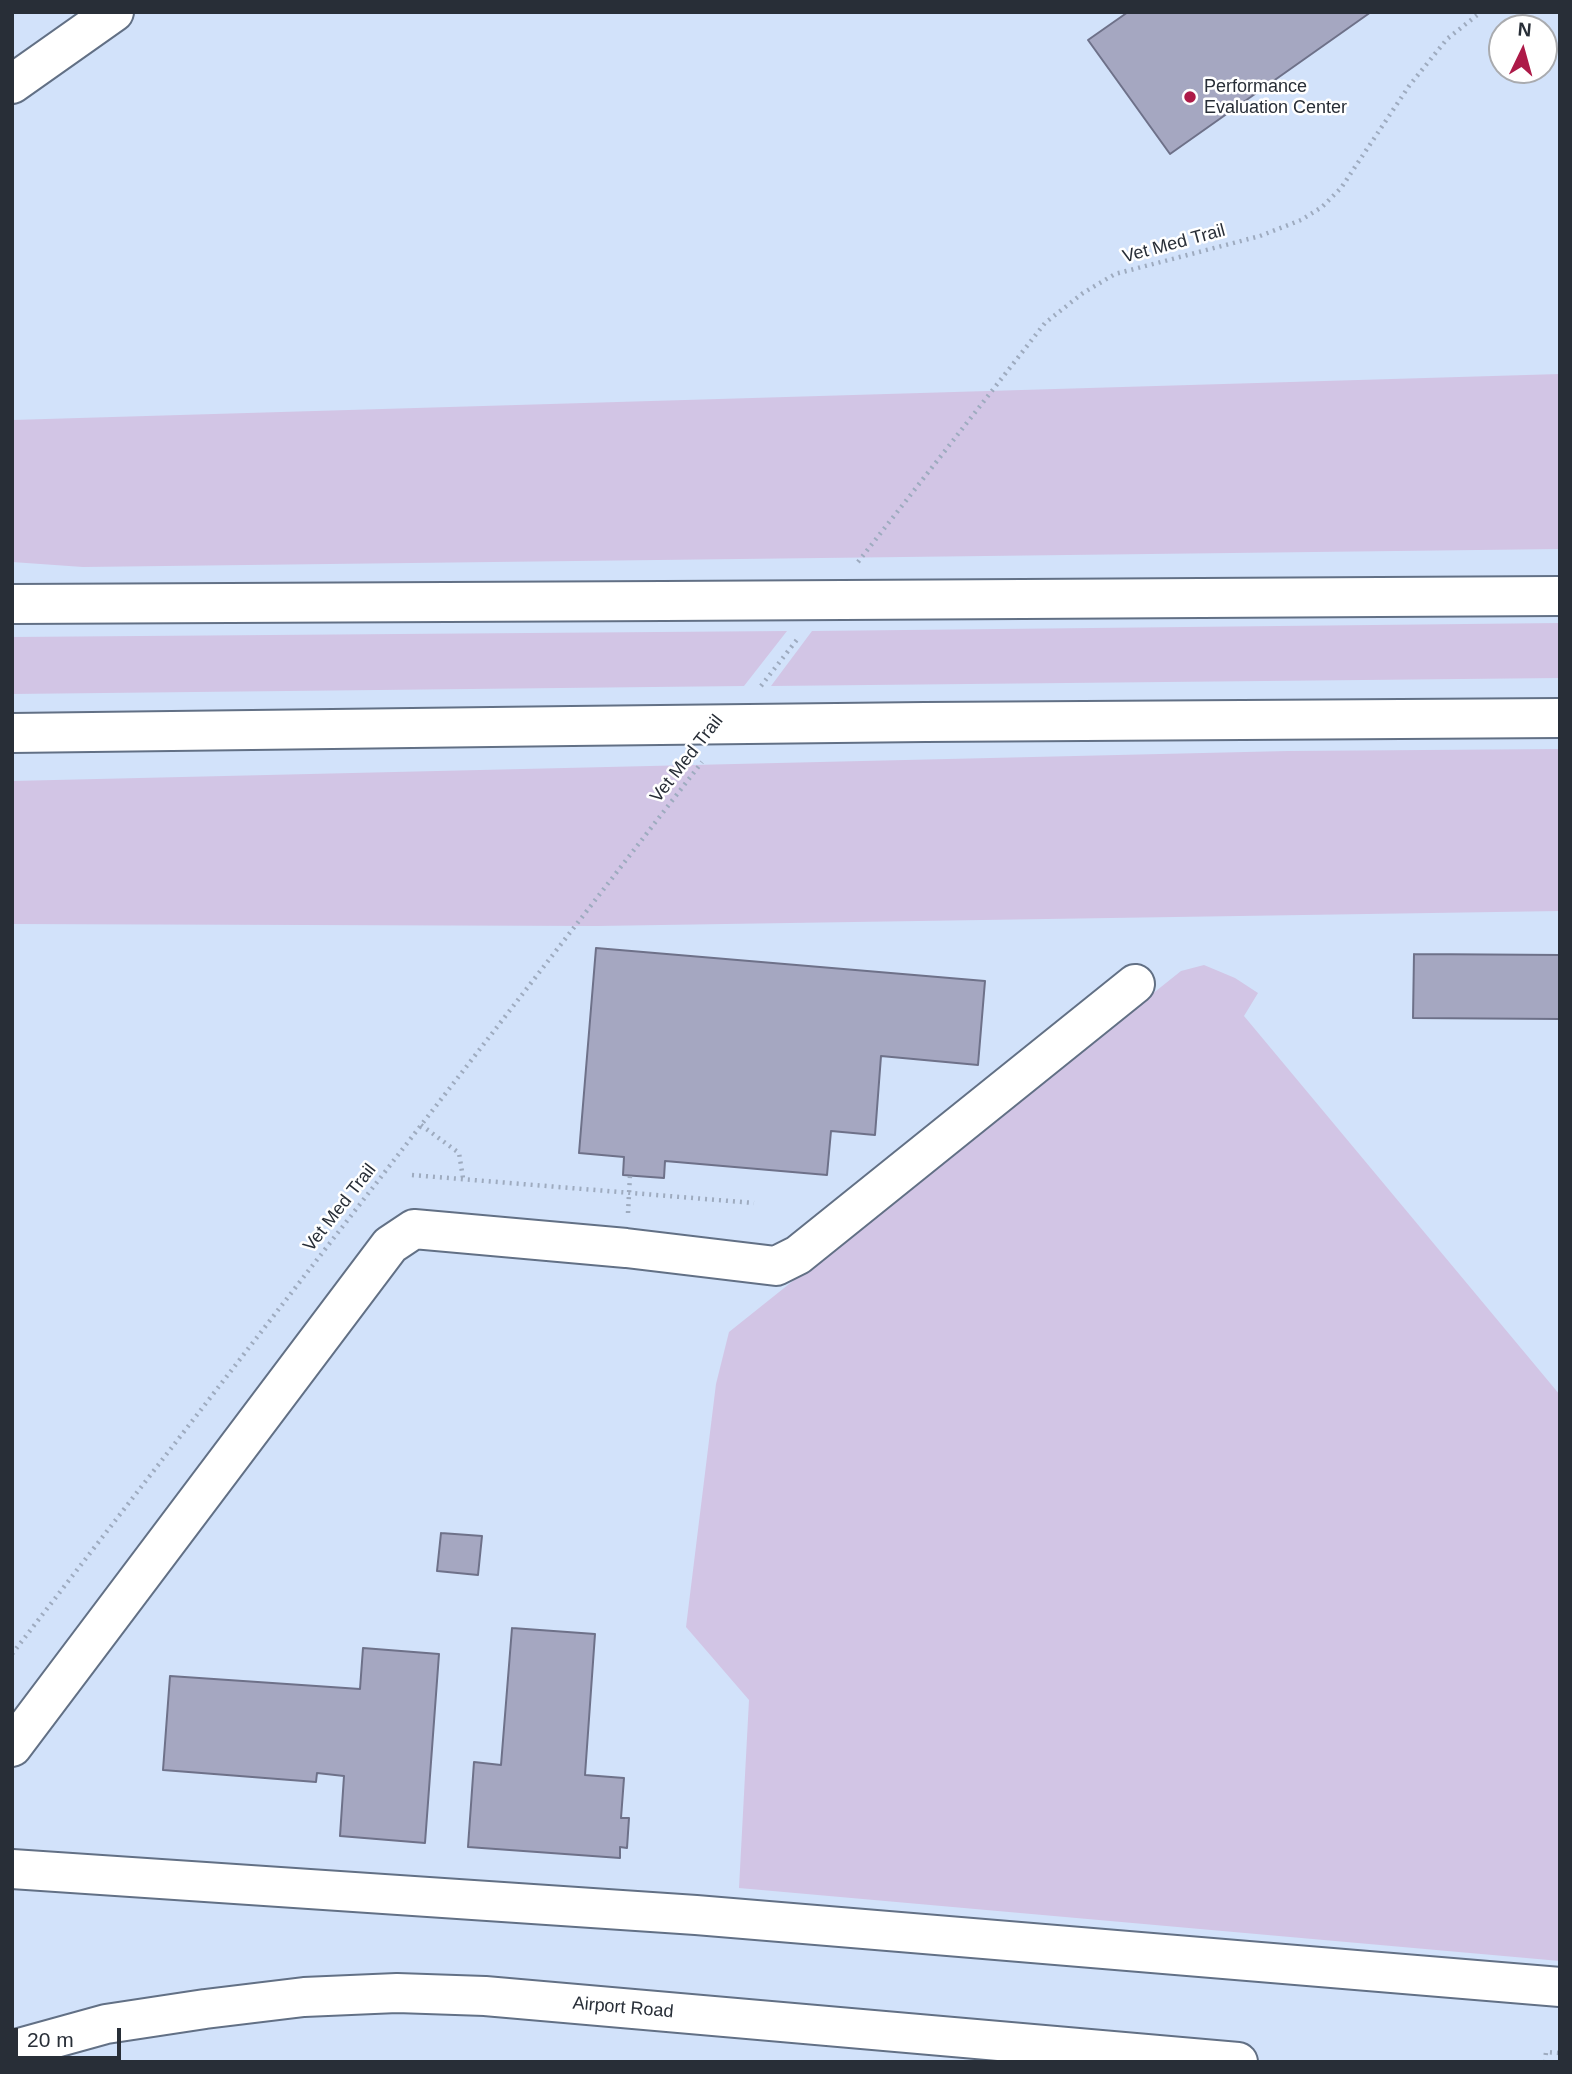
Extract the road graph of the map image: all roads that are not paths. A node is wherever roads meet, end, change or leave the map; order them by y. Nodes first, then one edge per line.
1 (114, 12) edge
2 (12, 84) edge
3 (1560, 596) edge
4 (12, 604) edge
5 (1560, 718) edge
6 (12, 733) edge
7 (127, 733) junction
8 (12, 740) edge
9 (1135, 984) dead end
10 (12, 1747) edge
11 (12, 1869) edge
12 (1560, 1987) edge
13 (12, 2050) edge
14 (1238, 2062) edge

1 - 2 main road
3 - 4 main road, bridge
5 - 7 main road, bridge
6 - 7 main road
7 - 8 main road
9 - 10 main road
11 - 12 main road
13 - 14 main road, Airport Road

